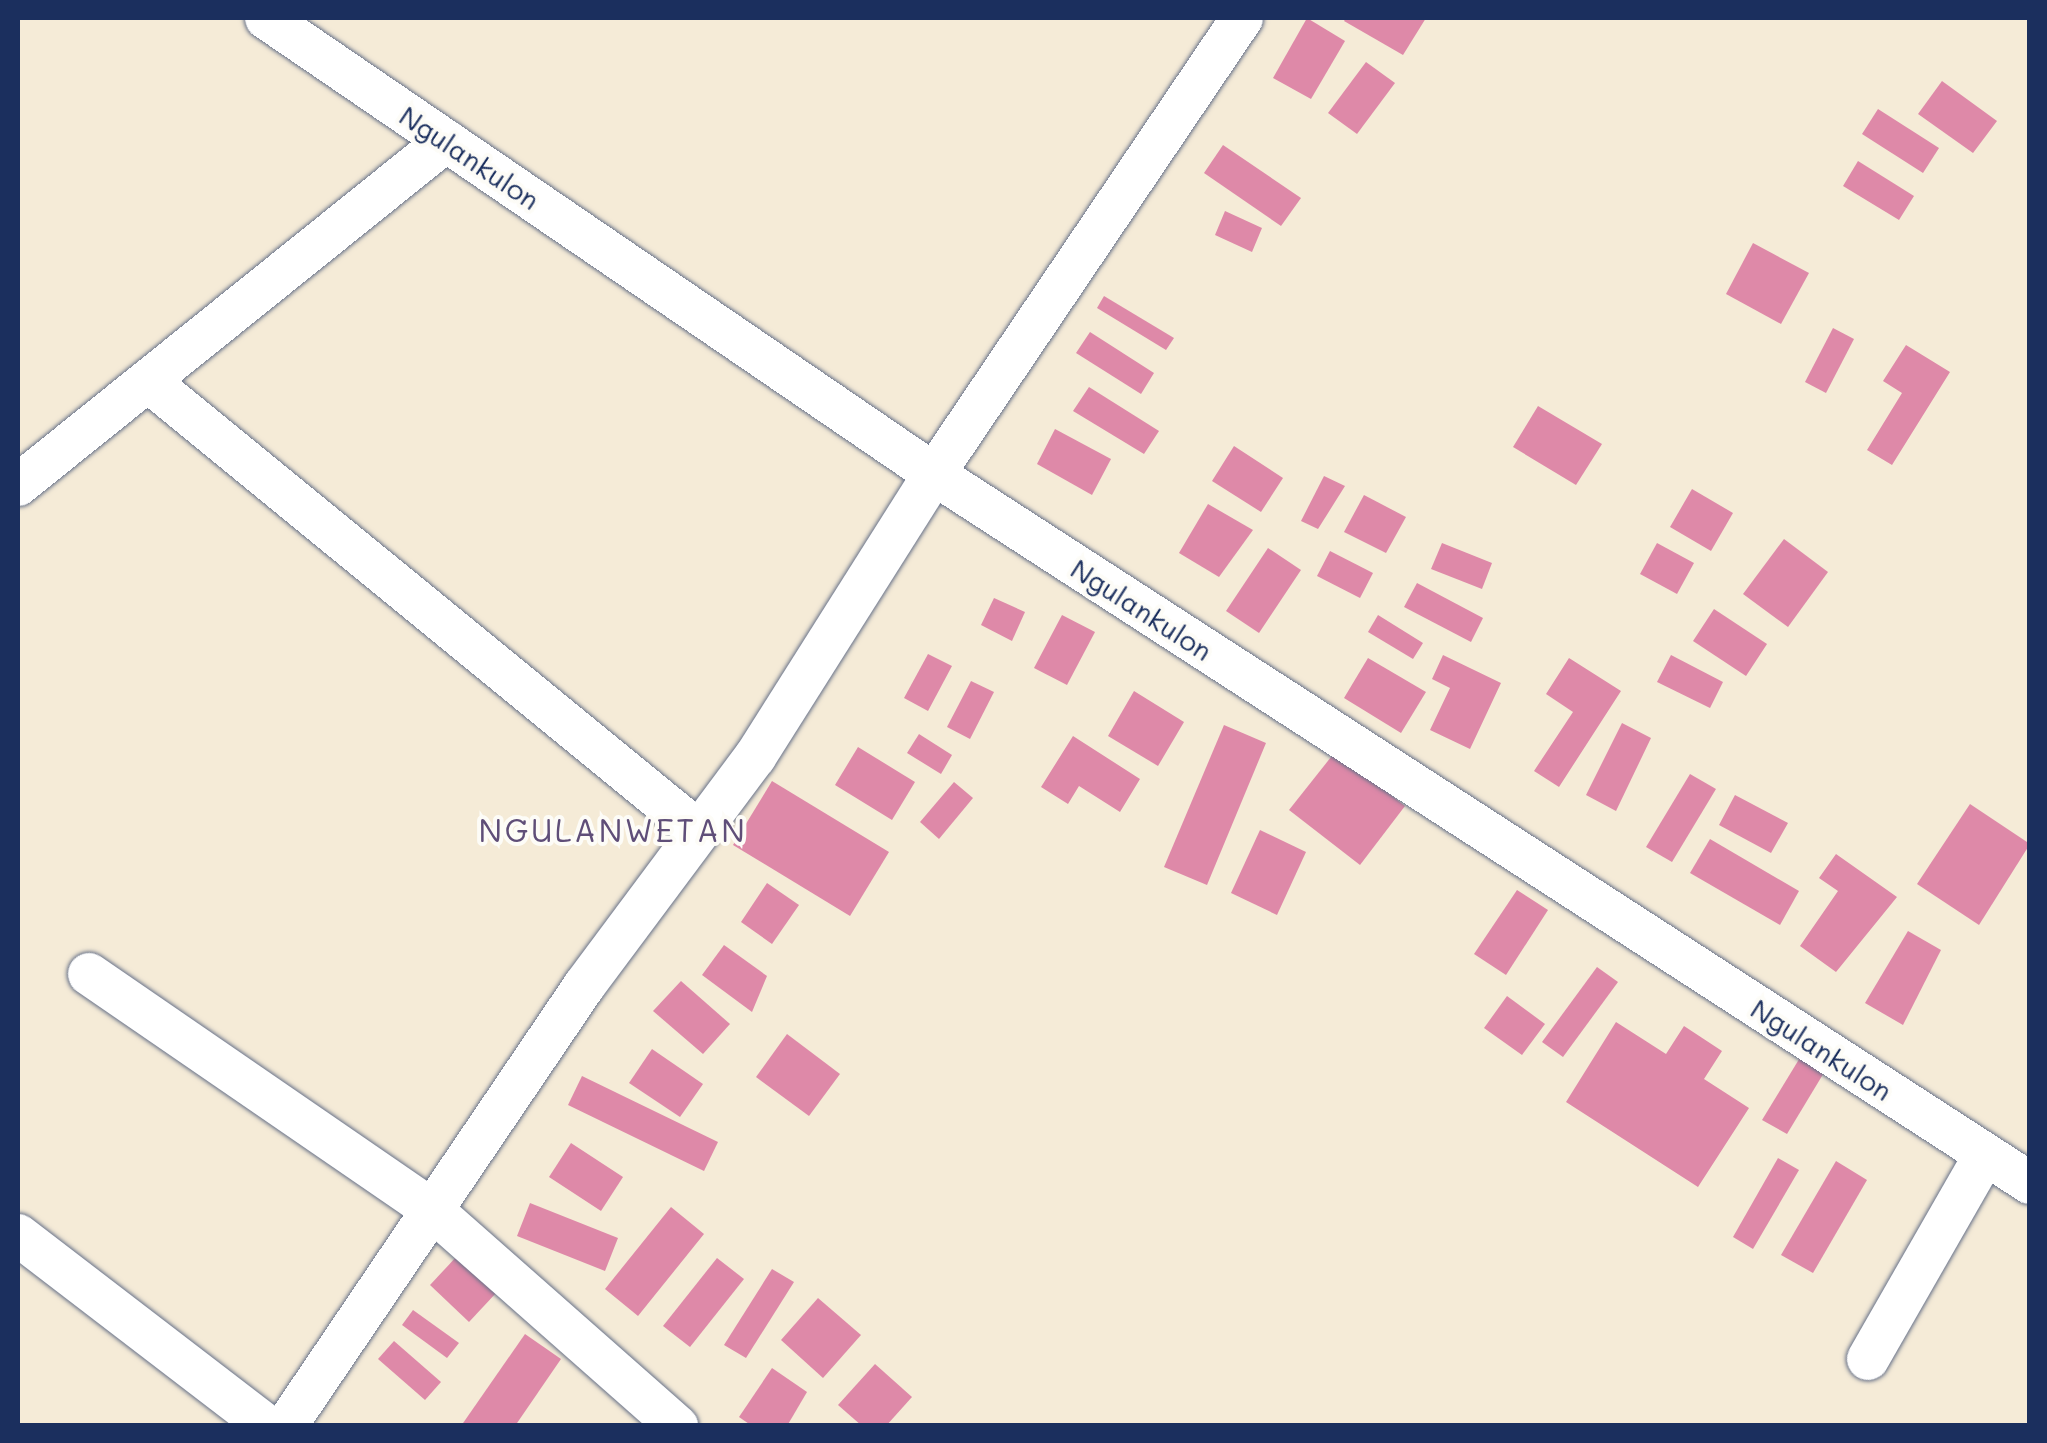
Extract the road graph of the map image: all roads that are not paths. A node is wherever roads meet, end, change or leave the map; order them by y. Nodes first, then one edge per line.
1 (266, 18) edge
2 (1242, 18) edge
3 (446, 140) junction
4 (148, 381) junction
5 (934, 474) junction
6 (18, 485) edge
7 (698, 830) junction
8 (90, 974) dead end
9 (1985, 1155) junction
10 (2030, 1184) edge
11 (432, 1210) junction
12 (21, 1245) edge
13 (1868, 1360) dead end
14 (267, 1426) edge
15 (286, 1426) edge
16 (678, 1426) edge

1 - 3 street, Ngulankulon
2 - 5 street
3 - 4 street
3 - 5 street, Ngulankulon
4 - 6 street
4 - 7 street
5 - 7 street
5 - 9 street, Ngulankulon
7 - 11 street
8 - 11 street
9 - 10 street, Ngulankulon
9 - 13 street
11 - 15 street
11 - 16 street
12 - 14 street

